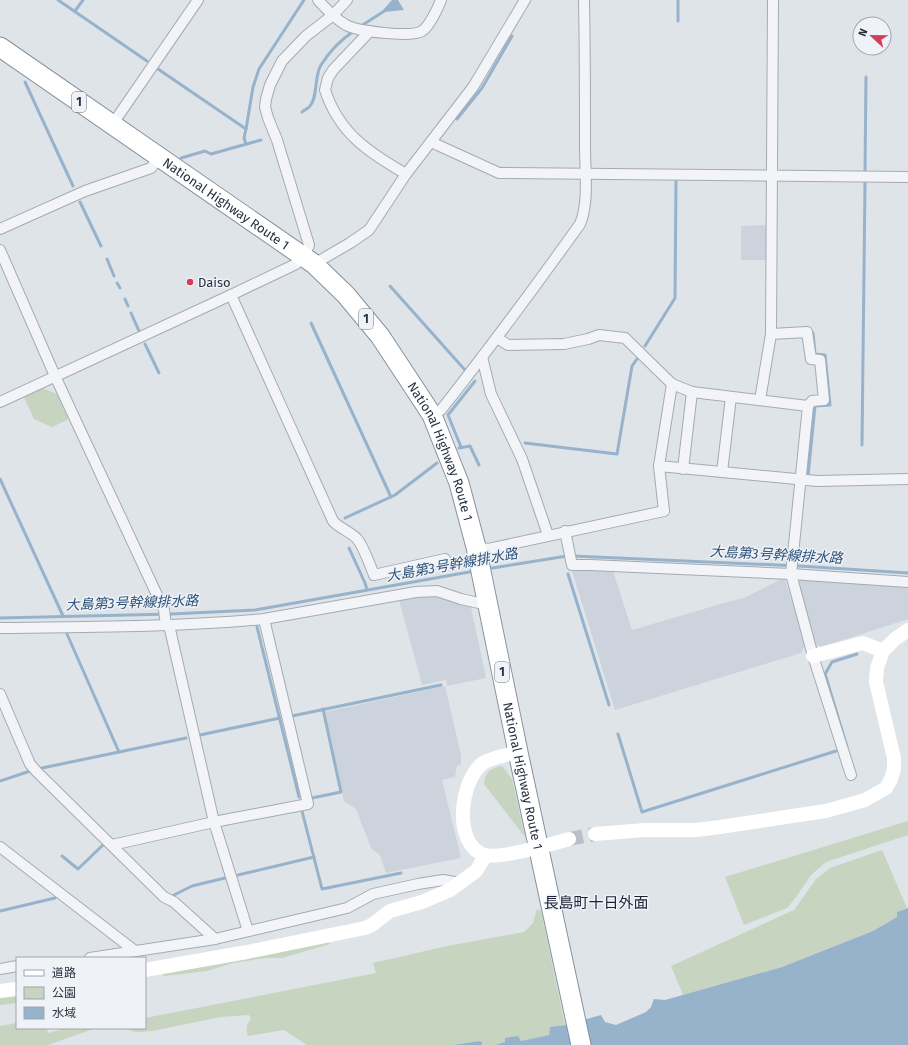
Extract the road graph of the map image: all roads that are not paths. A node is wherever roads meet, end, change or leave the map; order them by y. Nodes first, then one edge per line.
1 (198, 0) edge
2 (318, 0) edge
3 (347, 0) edge
4 (441, 0) edge
5 (525, 0) edge
6 (584, 0) edge
7 (773, 0) edge
8 (333, 15) junction
9 (370, 31) junction
10 (0, 47) edge
11 (112, 125) junction
12 (431, 142) junction
13 (159, 157) junction
14 (406, 174) junction
15 (585, 174) junction
16 (772, 175) junction
17 (908, 177) edge
18 (0, 229) edge
19 (0, 250) edge
20 (309, 260) junction
21 (231, 296) junction
22 (771, 334) junction
23 (497, 338) junction
24 (482, 357) junction
25 (55, 376) junction
26 (672, 384) junction
27 (692, 392) junction
28 (731, 397) junction
29 (760, 400) junction
30 (0, 402) edge
31 (808, 406) junction
32 (432, 415) junction
33 (659, 466) junction
34 (683, 469) junction
35 (722, 472) junction
36 (908, 479) edge
37 (800, 480) junction
38 (565, 531) junction
39 (548, 535) junction
40 (477, 551) junction
41 (445, 559) dead end
42 (791, 569) junction
43 (908, 582) edge
44 (487, 598) junction
45 (264, 619) junction
46 (166, 620) junction
47 (0, 628) edge
48 (908, 630) edge
49 (883, 651) junction
50 (813, 656) junction
51 (0, 694) edge
52 (518, 752) junction
53 (851, 775) dead end
54 (214, 822) junction
55 (596, 834) tunnel mouth
56 (569, 839) tunnel mouth
57 (112, 845) junction
58 (0, 847) edge
59 (538, 847) junction
60 (486, 855) junction
61 (460, 883) junction
62 (248, 931) junction
63 (215, 939) junction
64 (135, 951) junction
65 (96, 957) edge
66 (16, 966) edge
67 (0, 969) edge
68 (146, 970) edge
69 (16, 989) edge
70 (0, 992) edge
71 (581, 1045) edge

1 - 11 street
2 - 8 street
3 - 8 street
4 - 9 street
5 - 12 street
6 - 15 street
7 - 16 street
8 - 9 street
8 - 20 street
9 - 14 street
10 - 11 highway, National Highway Route 1 / 1
11 - 13 highway, National Highway Route 1 / 1
12 - 14 street
12 - 15 street
13 - 18 street
13 - 20 highway, National Highway Route 1 / 1
14 - 20 street
15 - 16 street
15 - 23 street
16 - 17 street
16 - 22 street
19 - 25 street
20 - 21 street
20 - 32 highway, National Highway Route 1 / 1
21 - 25 street
21 - 41 street
22 - 29 street
22 - 31 street
23 - 24 street
23 - 26 street
24 - 32 street
24 - 39 street
25 - 30 street
25 - 46 street
26 - 27 street
26 - 33 street
27 - 28 street
27 - 34 street
28 - 29 street
28 - 35 street
29 - 31 street
31 - 37 street
32 - 40 highway, National Highway Route 1 / 1
33 - 34 street
33 - 38 street
34 - 35 street
35 - 37 street
36 - 37 street
37 - 42 street
38 - 39 street
38 - 42 street
39 - 40 street
40 - 44 highway, National Highway Route 1 / 1
42 - 43 street
42 - 50 street
44 - 45 street
44 - 52 highway, National Highway Route 1 / 1
45 - 46 street
45 - 54 street
46 - 47 street
46 - 54 street
48 - 49 street
49 - 50 street
49 - 55 street
50 - 53 street
51 - 57 street
52 - 59 highway, National Highway Route 1 / 1
52 - 60 street
54 - 57 street
54 - 62 street
56 - 59 street
57 - 63 street
58 - 64 street
59 - 60 street
59 - 71 highway, National Highway Route 1 / 1
60 - 61 street
61 - 62 street
61 - 68 street
62 - 63 street
63 - 64 street
64 - 65 street
66 - 67 street
69 - 70 street

